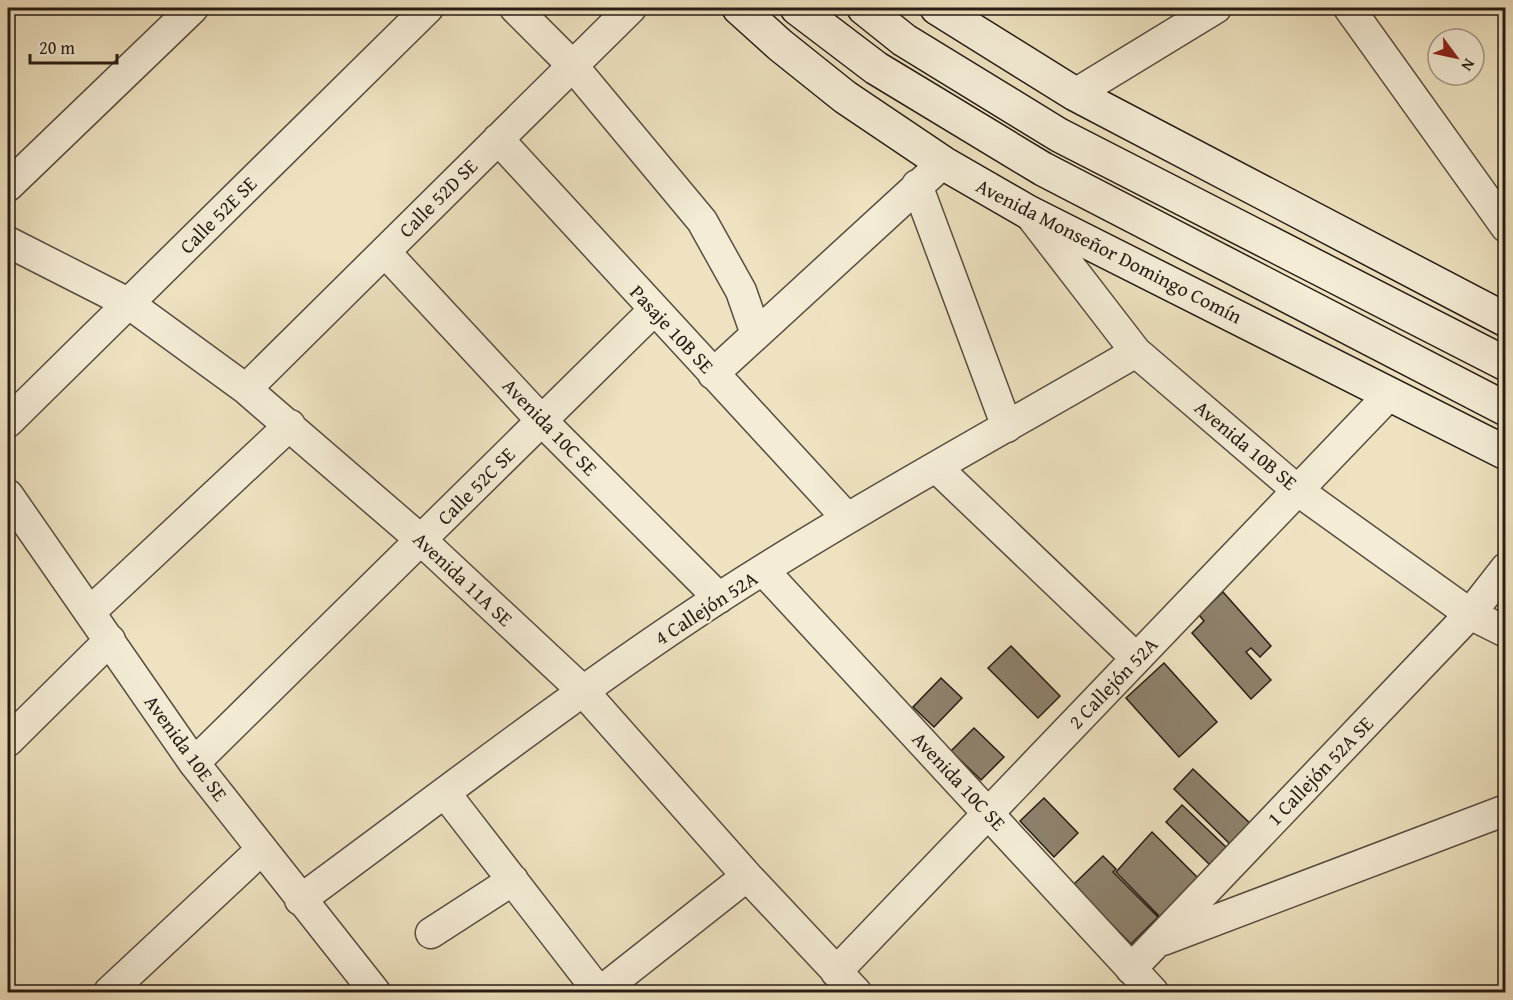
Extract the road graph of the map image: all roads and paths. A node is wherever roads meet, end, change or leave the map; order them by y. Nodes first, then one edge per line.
1 (193, 8) edge
2 (428, 8) edge
3 (515, 8) edge
4 (631, 8) edge
5 (739, 8) edge
6 (864, 8) edge
7 (938, 8) edge
8 (1216, 8) edge
9 (1349, 8) edge
10 (802, 12) edge
11 (780, 45) junction
12 (572, 66) junction
13 (1075, 94) junction
14 (498, 139) junction
15 (943, 163) junction
16 (1212, 168) junction
17 (917, 185) junction
18 (8, 186) edge
19 (1195, 205) junction
20 (1028, 212) junction
21 (1506, 227) edge
22 (8, 242) edge
23 (1189, 243) junction
24 (385, 252) junction
25 (1171, 284) junction
26 (128, 303) junction
27 (654, 310) junction
28 (1506, 320) edge
29 (756, 334) junction
30 (1136, 351) junction
31 (1506, 364) edge
32 (713, 374) junction
33 (246, 389) junction
34 (1390, 394) junction
35 (1506, 409) edge
36 (542, 421) junction
37 (8, 422) edge
38 (290, 425) junction
39 (1007, 427) junction
40 (1506, 453) edge
41 (937, 468) junction
42 (1297, 490) junction
43 (8, 495) edge
44 (847, 518) junction
45 (421, 540) junction
46 (1506, 568) edge
47 (763, 570) junction
48 (719, 598) junction
49 (91, 611) junction
50 (1470, 614) junction
51 (1506, 632) edge
52 (110, 640) junction
53 (1136, 658) junction
54 (583, 691) junction
55 (8, 741) edge
56 (194, 763) junction
57 (446, 793) junction
58 (1506, 810) edge
59 (988, 813) junction
60 (261, 850) junction
61 (747, 876) junction
62 (513, 880) junction
63 (300, 900) junction
64 (431, 933) dead end
65 (1156, 942) junction
66 (1131, 969) junction
67 (846, 982) edge
68 (109, 993) edge
69 (375, 993) edge
70 (599, 993) edge
71 (1153, 993) edge

1 - 18 street
2 - 26 street, Calle 52E SE
3 - 12 street
4 - 12 street, Calle 52D SE
5 - 11 main road, Avenida Monseñor Domingo Comín
6 - 19 main road
7 - 13 main road
8 - 13 street
9 - 21 street
10 - 11 main road
10 - 23 main road
11 - 15 main road, Avenida Monseñor Domingo Comín
12 - 14 street, Calle 52D SE
12 - 29 street
13 - 16 main road
14 - 24 street, Calle 52D SE
14 - 27 street, Pasaje 10B SE
15 - 17 street
15 - 20 main road, Avenida Monseñor Domingo Comín
16 - 19 main road
16 - 28 main road
17 - 29 street
17 - 39 street
19 - 31 main road
20 - 25 main road, Avenida Monseñor Domingo Comín
20 - 30 street, Avenida 10B SE
22 - 26 street, Avenida 11A SE
23 - 25 main road
23 - 35 main road
24 - 33 street, Calle 52D SE
24 - 36 street, Avenida 10C SE
25 - 34 main road, Avenida Monseñor Domingo Comín
26 - 33 street, Avenida 11A SE
26 - 37 street, Calle 52E SE
27 - 32 street, Pasaje 10B SE
27 - 36 street, Calle 52C SE
29 - 32 street
30 - 39 street, 4 Callejón 52A
30 - 42 street, Avenida 10B SE
32 - 44 street, Pasaje 10B SE
33 - 38 street, Avenida 11A SE
34 - 40 main road, Avenida Monseñor Domingo Comín
34 - 42 street, 2 Callejón 52A
36 - 45 street, Calle 52C SE
36 - 48 street, Avenida 10C SE
38 - 45 street, Avenida 11A SE
38 - 49 street
39 - 41 street, 4 Callejón 52A
41 - 44 street, 4 Callejón 52A
41 - 53 street
42 - 50 street, Avenida 10B SE
42 - 53 street, 2 Callejón 52A
43 - 49 street, Avenida 10E SE
44 - 47 street, 4 Callejón 52A
45 - 54 street, Avenida 11A SE
45 - 56 street, Calle 52C SE
46 - 50 street, 1 Callejón 52A SE
47 - 48 street, 4 Callejón 52A
47 - 59 street, Avenida 10C SE
48 - 54 street, 4 Callejón 52A
49 - 52 street, Avenida 10E SE
50 - 51 street, Avenida 10B SE
50 - 65 street, 1 Callejón 52A SE
52 - 55 street
52 - 56 street, Avenida 10E SE
53 - 59 street, 2 Callejón 52A
54 - 57 street, 4 Callejón 52A
54 - 61 street, Avenida 11A SE
56 - 60 street, Avenida 10E SE
57 - 62 street
57 - 63 street, 4 Callejón 52A
58 - 65 street
59 - 66 street, Avenida 10C SE
59 - 67 street, 2 Callejón 52A
60 - 63 street, Avenida 10E SE
60 - 68 street
61 - 67 street, Avenida 11A SE
61 - 70 street
62 - 64 street
62 - 70 street
63 - 69 street, Avenida 10E SE
65 - 66 street, 1 Callejón 52A SE
66 - 71 street, Avenida 10C SE

